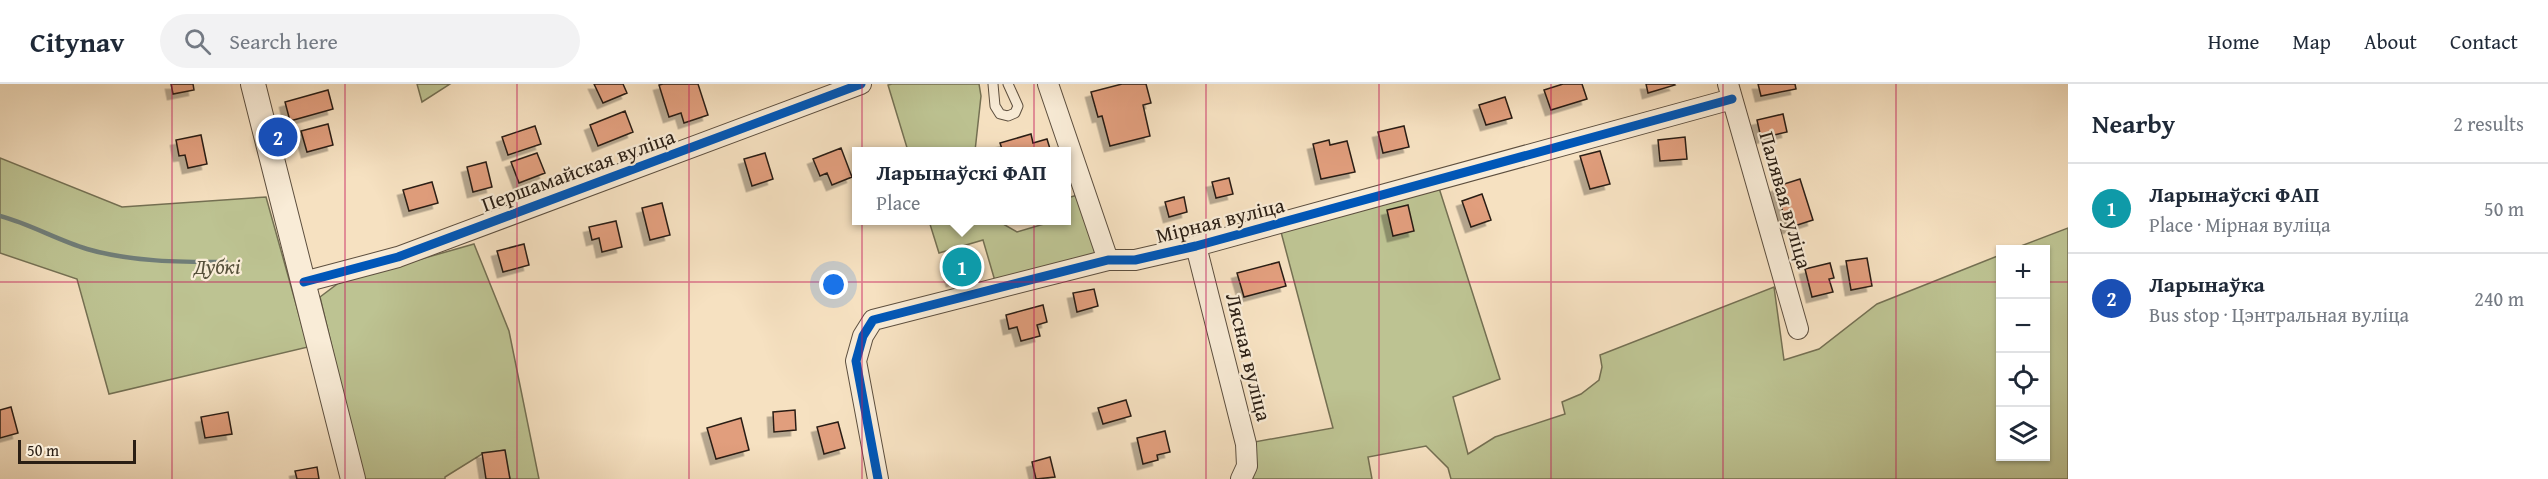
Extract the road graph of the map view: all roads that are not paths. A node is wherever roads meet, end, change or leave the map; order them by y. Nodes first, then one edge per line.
1 (253, 84) edge
2 (861, 84) edge
3 (993, 84) edge
4 (1008, 84) edge
5 (1048, 84) edge
6 (1730, 91) edge
7 (1069, 147) edge
8 (1071, 151) edge
9 (1196, 246) junction
10 (1108, 260) junction
11 (304, 282) junction
12 (1798, 328) dead end
13 (352, 479) edge
14 (878, 479) edge
15 (1241, 479) edge

1 - 11 street
2 - 11 street, Першамайская вуліца
3 - 4 lane
5 - 7 street
6 - 9 street, Мірная вуліца
6 - 12 street, Палявая вуліца
8 - 10 street
9 - 10 street, Мірная вуліца
9 - 15 street, Лясная вуліца
10 - 14 street, Мірная вуліца
11 - 13 street

